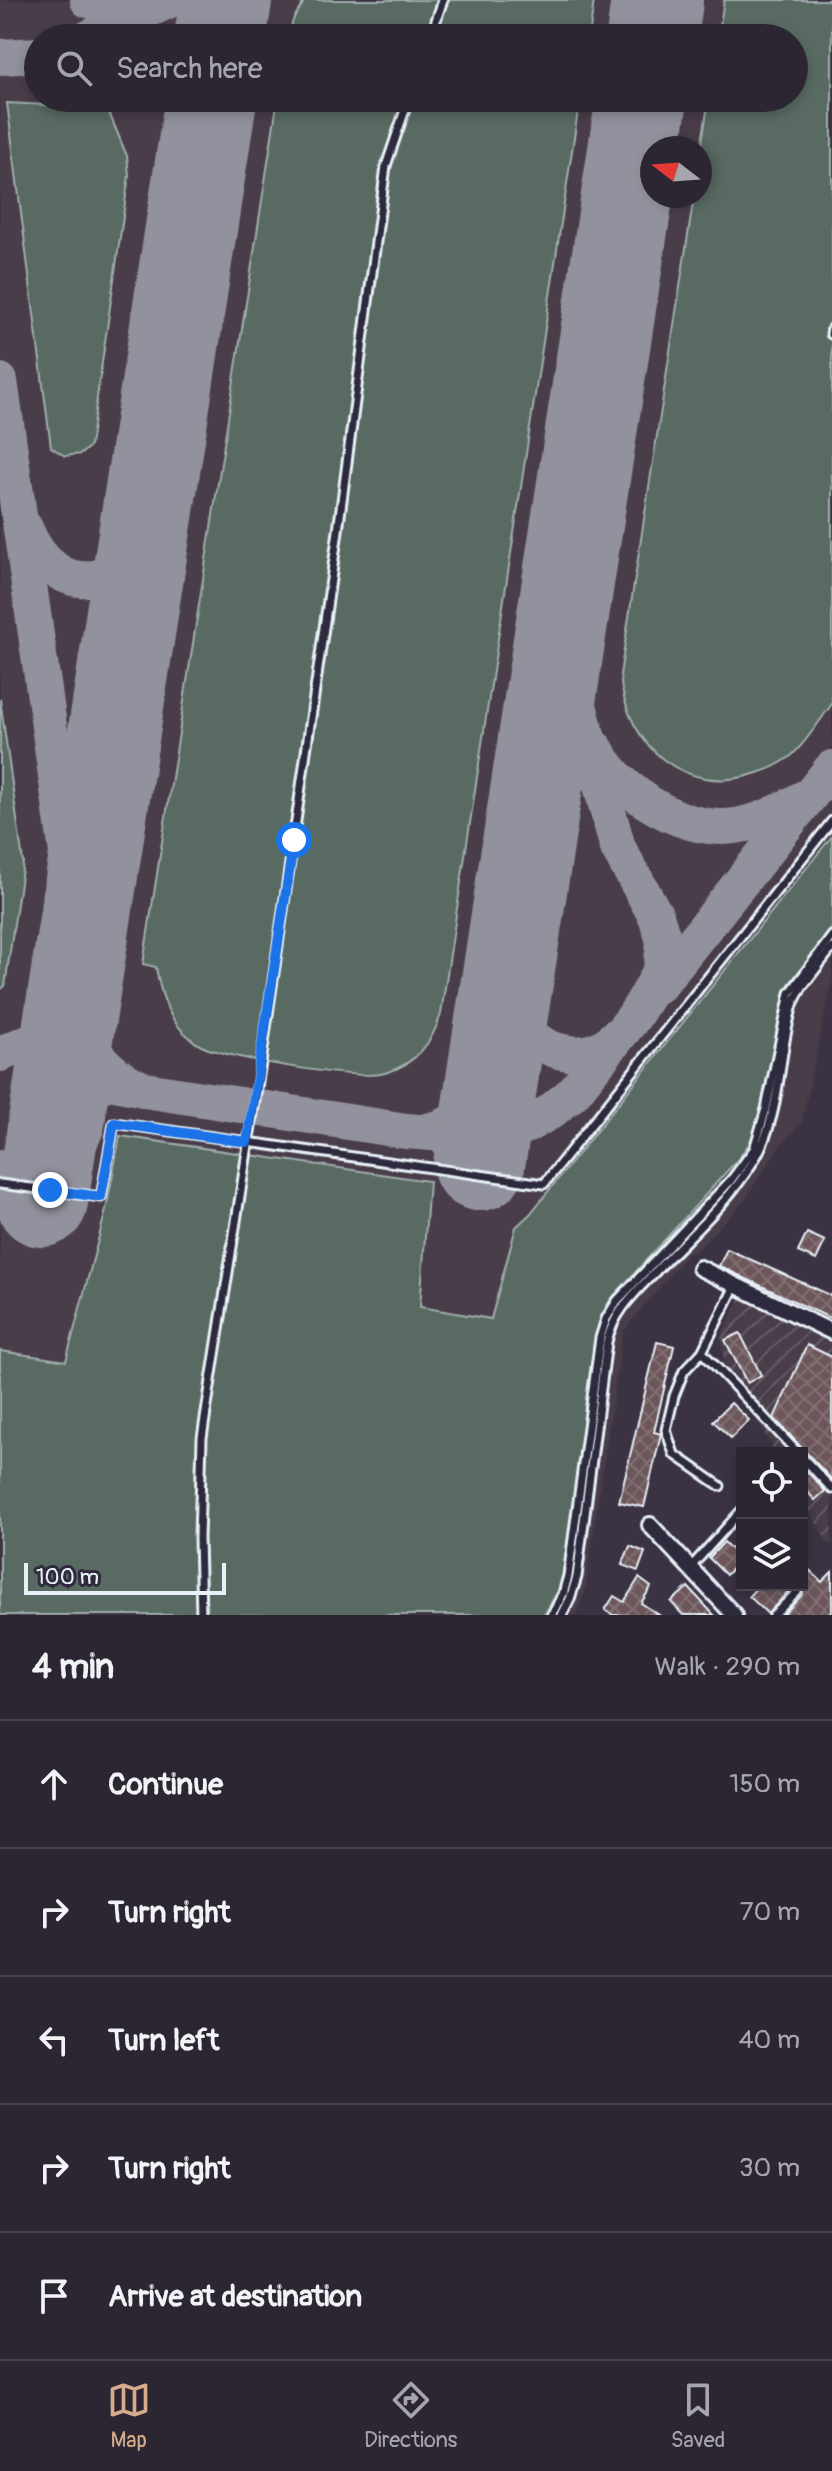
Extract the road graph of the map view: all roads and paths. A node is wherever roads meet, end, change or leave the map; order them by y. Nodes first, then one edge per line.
1 (443, 0) edge
2 (435, 24) edge
3 (404, 112) edge
4 (832, 821) edge
5 (832, 936) edge
6 (832, 948) edge
7 (247, 1142) junction
8 (0, 1184) edge
9 (700, 1268) dead end
10 (735, 1286) junction
11 (832, 1332) edge
12 (702, 1352) junction
13 (791, 1447) edge
14 (808, 1464) edge
15 (720, 1486) dead end
16 (832, 1489) edge
17 (736, 1517) edge
18 (650, 1525) dead end
19 (690, 1568) junction
20 (797, 1592) dead end
21 (201, 1615) edge
22 (552, 1615) edge
23 (562, 1615) edge
24 (734, 1615) edge
25 (774, 1615) edge

1 - 2 lane
3 - 7 lane
4 - 7 lane
5 - 22 lane
6 - 23 lane
7 - 8 lane
7 - 21 lane
9 - 10 street
10 - 11 street
10 - 12 lane
12 - 13 lane
12 - 15 lane
14 - 16 lane
17 - 19 lane
18 - 19 street
19 - 24 street
20 - 25 lane

